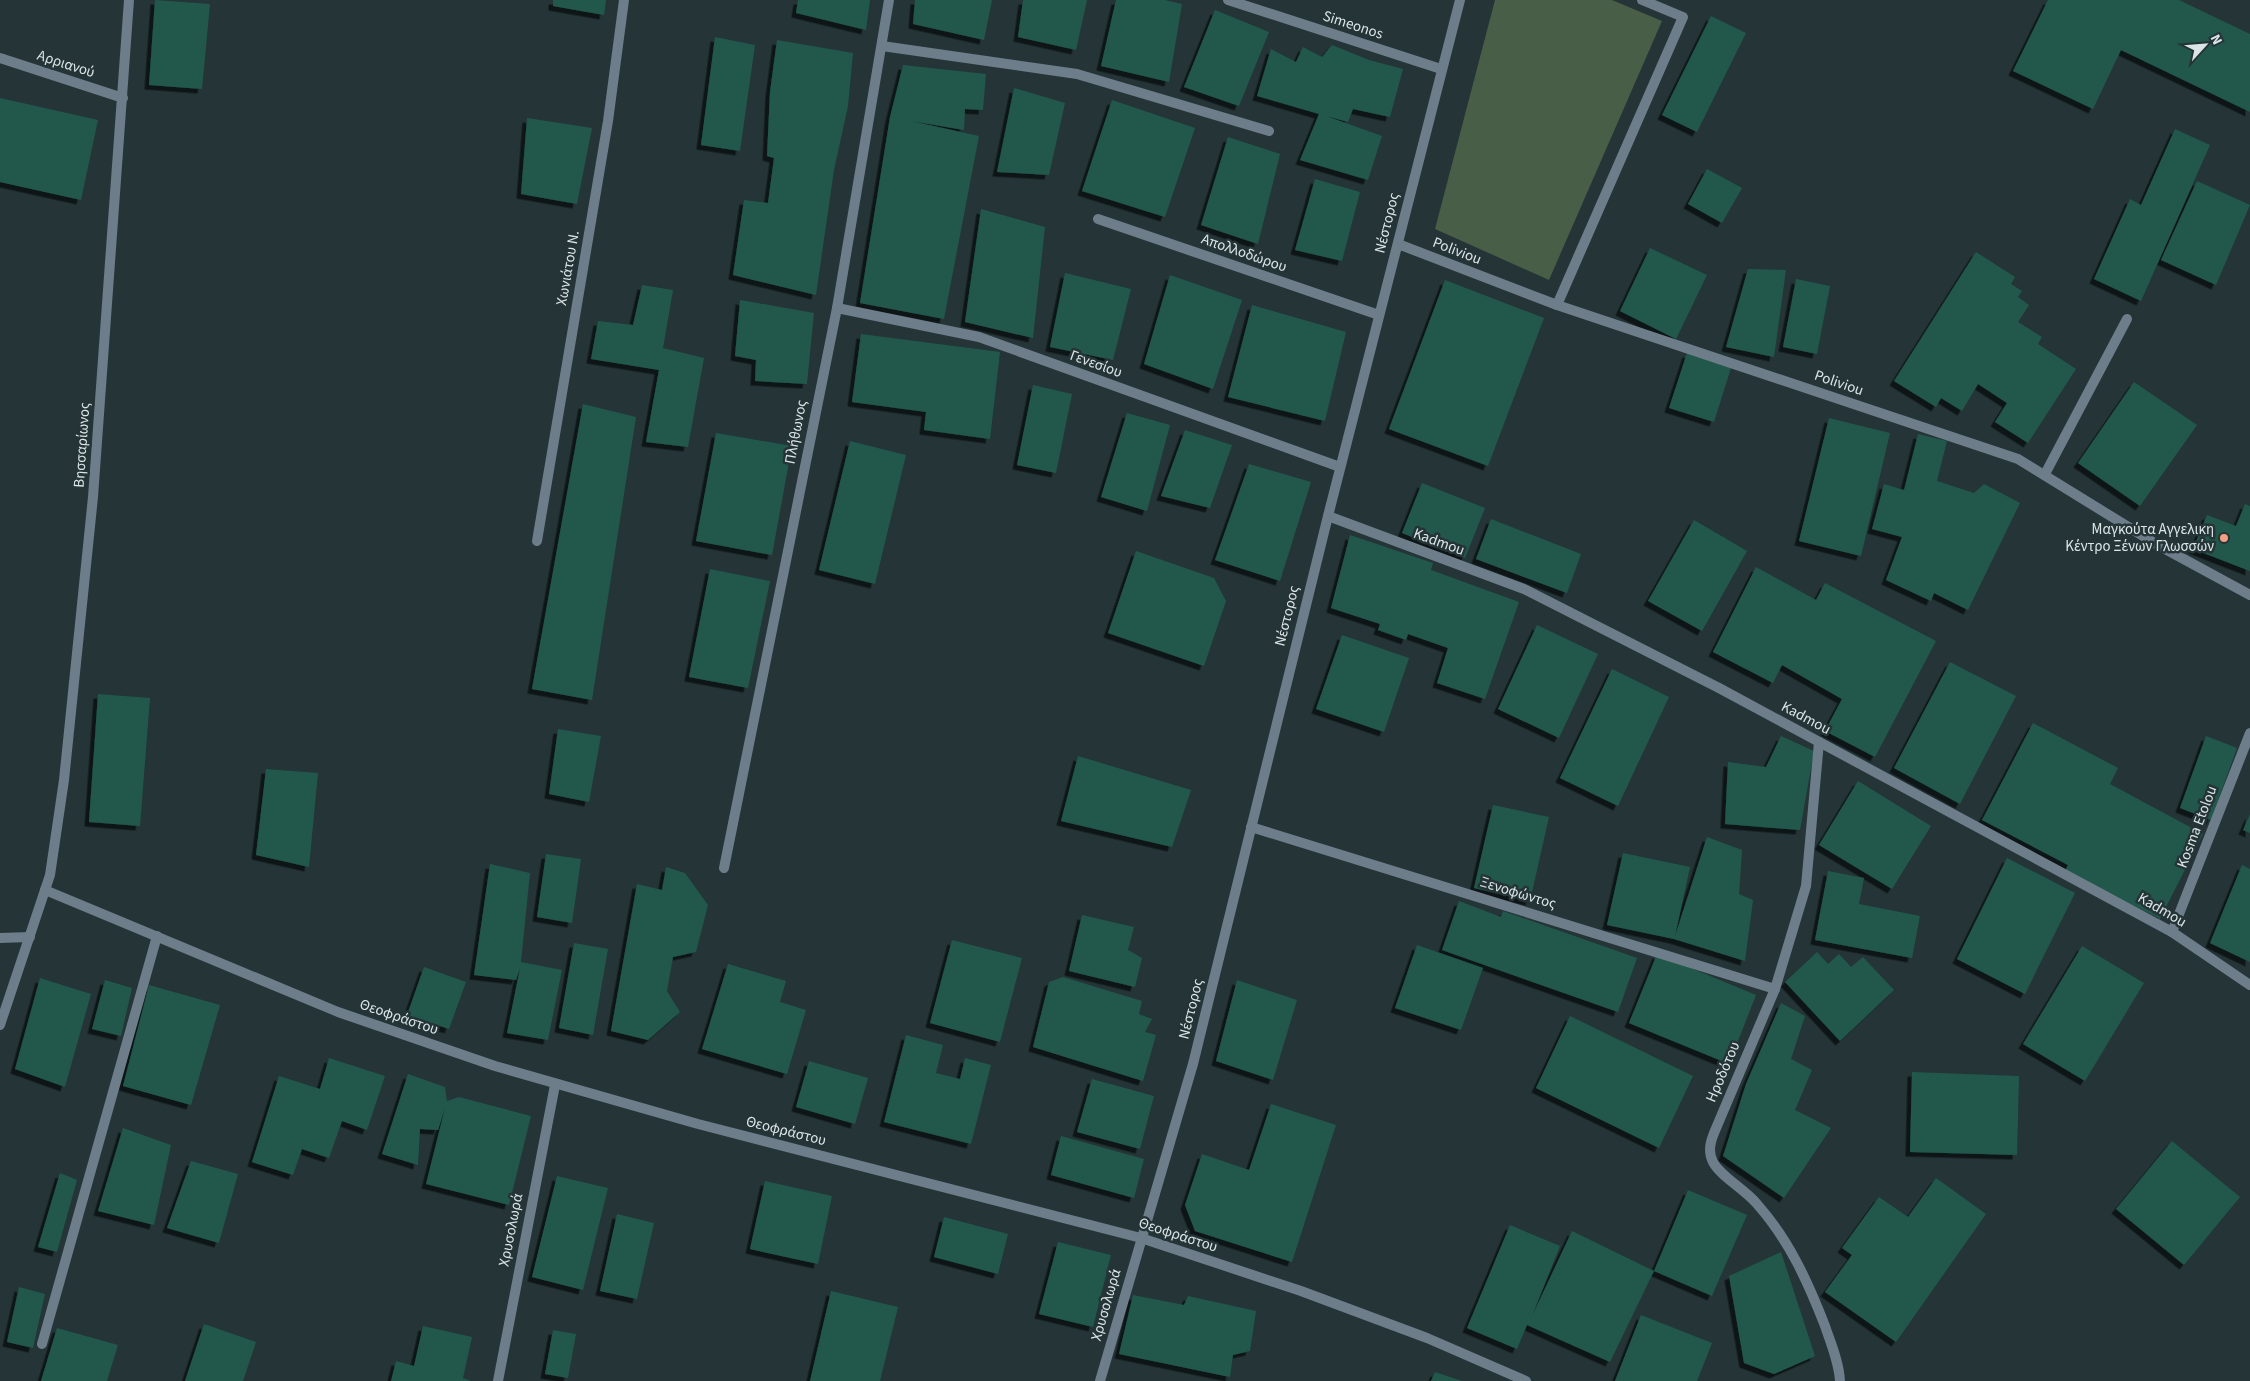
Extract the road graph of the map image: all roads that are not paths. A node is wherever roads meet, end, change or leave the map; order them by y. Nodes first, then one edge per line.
1 (129, 0) edge
2 (624, 0) edge
3 (889, 0) edge
4 (1228, 0) edge
5 (1460, 0) edge
6 (1642, 0) edge
7 (882, 46) junction
8 (0, 58) edge
9 (1441, 69) junction
10 (122, 98) junction
11 (1269, 131) dead end
12 (1098, 219) dead end
13 (1398, 244) junction
14 (1557, 305) junction
15 (837, 308) junction
16 (1379, 315) junction
17 (2127, 319) dead end
18 (1340, 467) junction
19 (2045, 474) junction
20 (1328, 516) junction
21 (537, 541) dead end
22 (2250, 595) edge
23 (2250, 733) edge
24 (1819, 742) junction
25 (1251, 827) junction
26 (724, 868) dead end
27 (45, 890) junction
28 (2172, 932) junction
29 (157, 936) junction
30 (30, 937) junction
31 (0, 938) edge
32 (2250, 985) edge
33 (1775, 989) junction
34 (2, 1013) edge
35 (0, 1025) edge
36 (555, 1085) junction
37 (1142, 1238) junction
38 (42, 1344) dead end
39 (498, 1381) edge
40 (1100, 1381) edge
41 (1526, 1381) edge
42 (1840, 1381) edge

1 - 10 street, Βησσαρίωνος
2 - 21 street, Χωνιάτου Ν.
3 - 7 street, Πλήθωνος
4 - 9 street, Simeonos
5 - 9 street, Νέστορος
6 - 14 street
7 - 11 street
7 - 15 street, Πλήθωνος
8 - 10 street, Αρριανού
9 - 13 street, Νέστορος
10 - 27 street, Βησσαρίωνος
12 - 16 street, Απολλοδώρου
13 - 14 street, Poliviou
13 - 16 street, Νέστορος
14 - 19 street, Poliviou
15 - 18 street, Γενεσίου
15 - 26 street, Πλήθωνος
16 - 18 street, Νέστορος
17 - 19 street
18 - 20 street, Νέστορος
19 - 22 street, Poliviou
20 - 24 street, Kadmou
20 - 25 street, Νέστορος
23 - 28 street, Kosma Etolou
24 - 28 street, Kadmou
24 - 33 street, Ηροδότου
25 - 33 street, Ξενοφώντος
25 - 37 street, Νέστορος
27 - 29 street, Θεοφράστου
27 - 30 street, Βησσαρίωνος
28 - 32 street, Kadmou
29 - 36 street, Θεοφράστου
29 - 38 street
30 - 31 street
30 - 34 street, Βησσαρίωνος
33 - 42 street, Ηροδότου
34 - 35 street, Βησσαρίωνος
36 - 37 street, Θεοφράστου
36 - 39 street, Χρυσολωρά
37 - 40 street, Χρυσολωρά
37 - 41 street, Θεοφράστου

